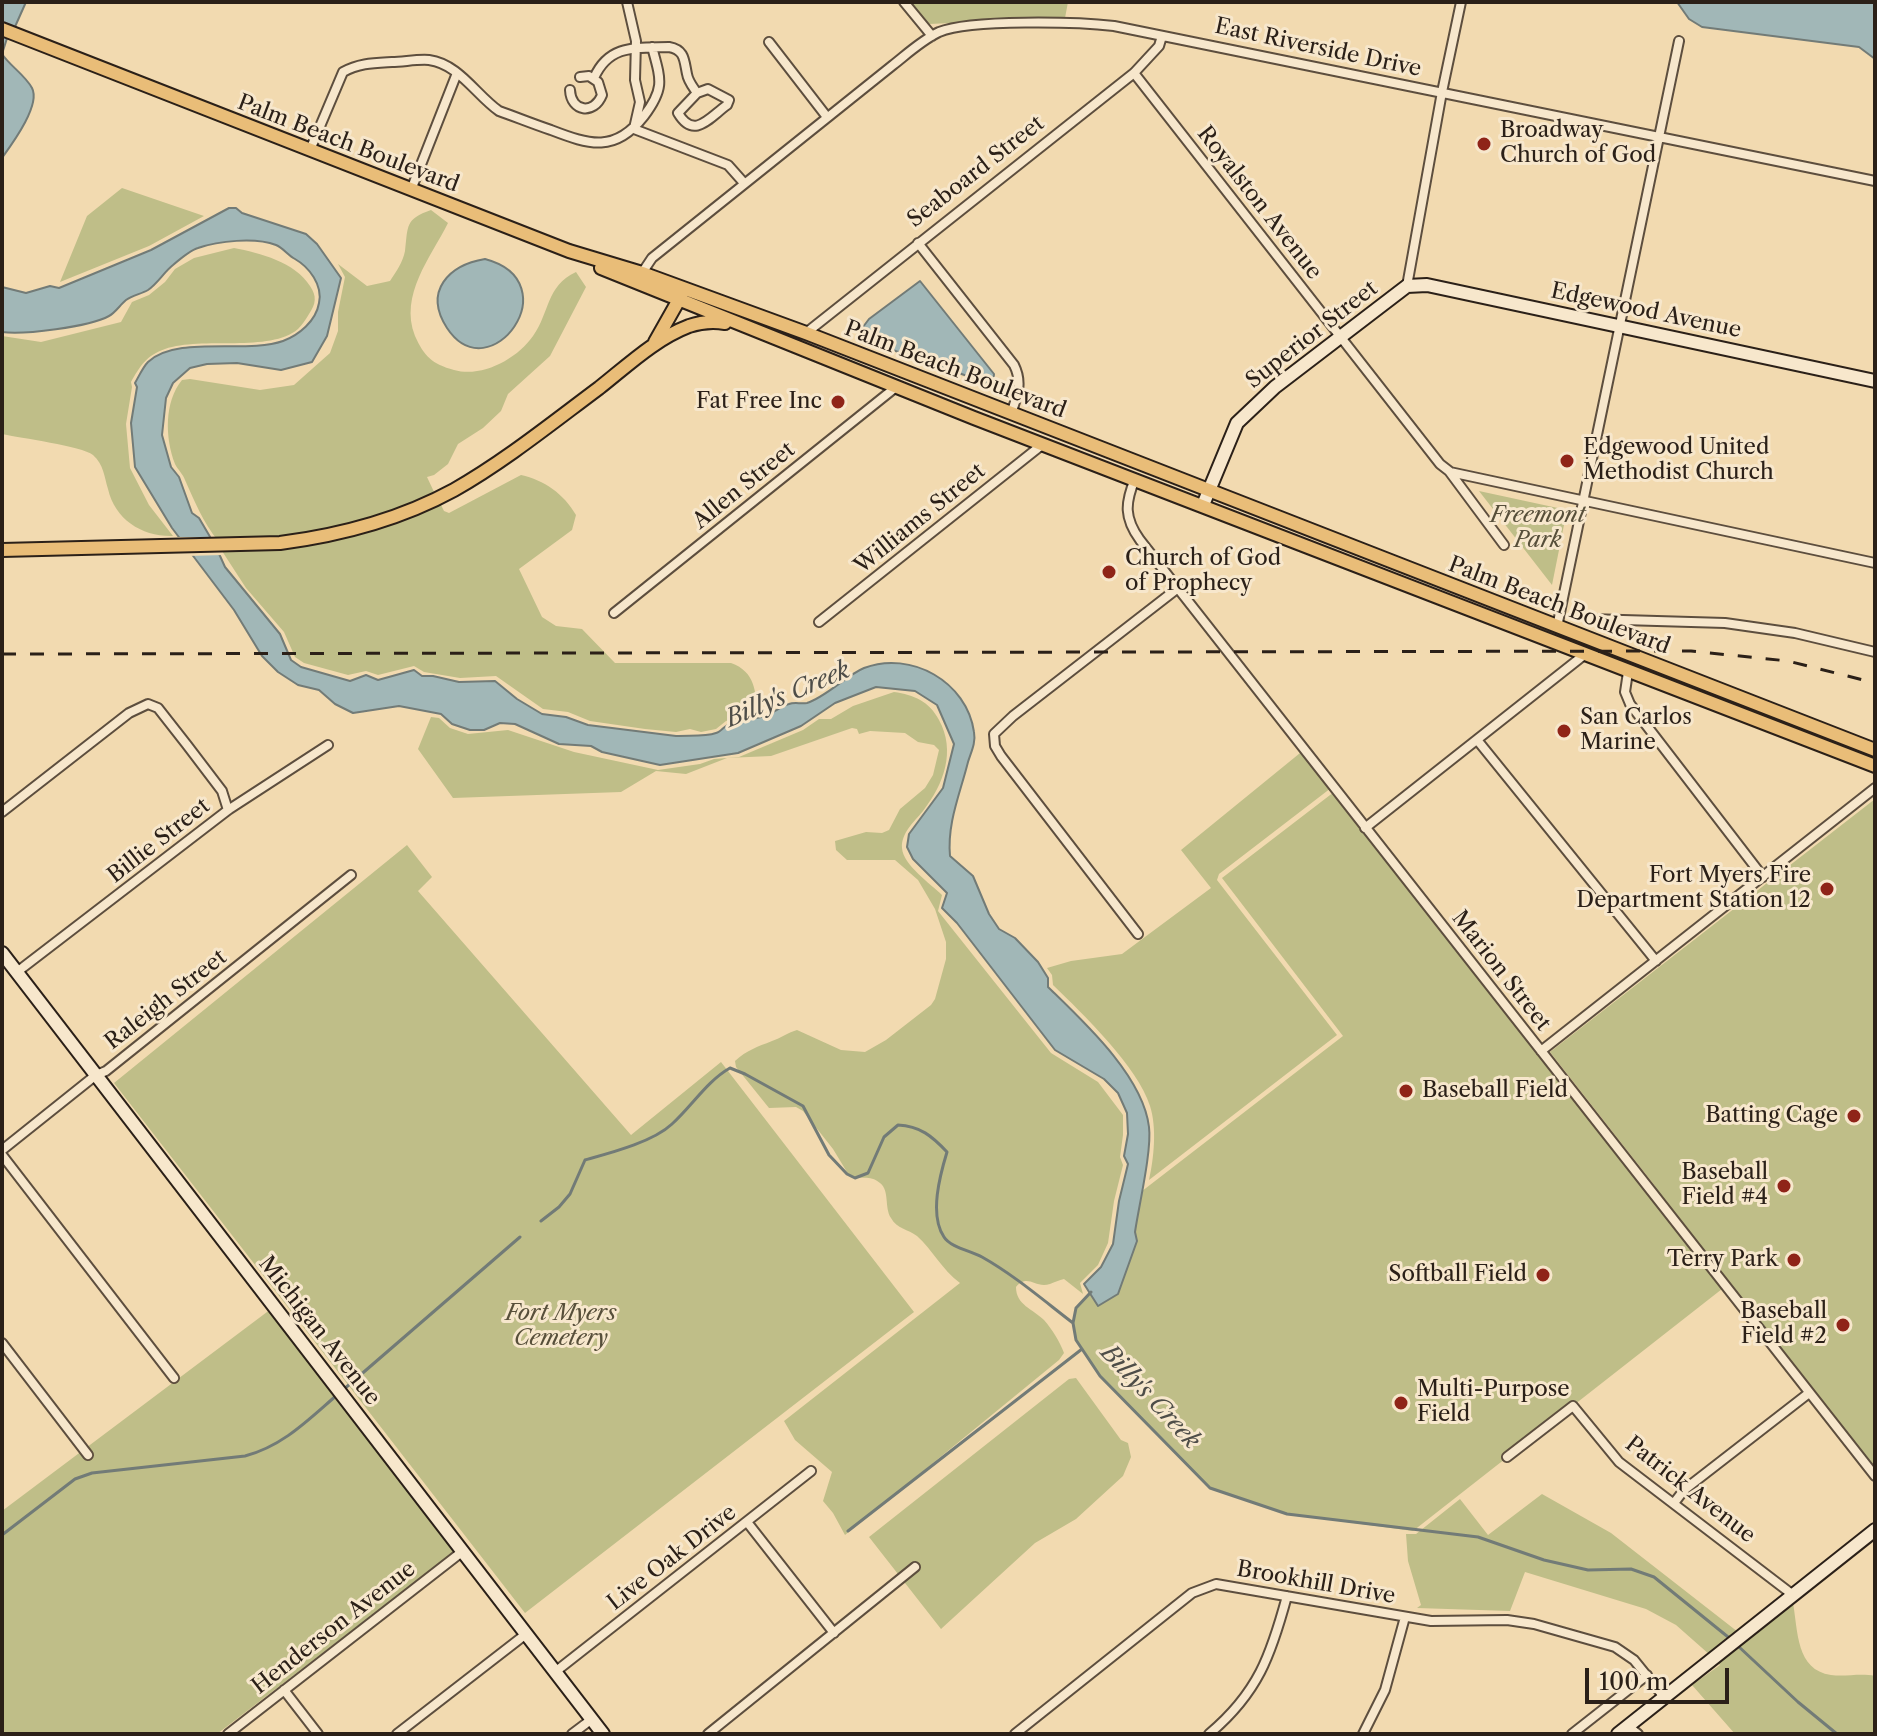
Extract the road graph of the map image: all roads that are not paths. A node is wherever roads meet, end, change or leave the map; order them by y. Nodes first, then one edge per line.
1 (627, 2) edge
2 (904, 2) edge
3 (1461, 2) edge
4 (2, 29) edge
5 (932, 36) junction
6 (1162, 36) junction
7 (1679, 41) dead end
8 (769, 42) dead end
9 (652, 47) junction
10 (636, 48) junction
11 (457, 73) junction
12 (1134, 73) junction
13 (580, 77) dead end
14 (594, 78) junction
15 (570, 90) dead end
16 (1442, 92) junction
17 (697, 93) junction
18 (827, 117) junction
19 (634, 129) junction
20 (1659, 137) junction
21 (310, 150) junction
22 (1875, 181) edge
23 (744, 183) junction
24 (411, 190) junction
25 (918, 243) junction
26 (574, 253) junction
27 (642, 273) junction
28 (1407, 286) junction
29 (682, 295) junction
30 (745, 326) junction
31 (1619, 327) junction
32 (806, 333) junction
33 (1341, 336) junction
34 (653, 345) junction
35 (1875, 381) edge
36 (932, 383) junction
37 (896, 387) junction
38 (1011, 414) junction
39 (1043, 444) junction
40 (1449, 471) junction
41 (1135, 479) junction
42 (1208, 489) junction
43 (1585, 501) junction
44 (1203, 505) junction
45 (1504, 545) dead end
46 (2, 550) edge
47 (1875, 563) edge
48 (1178, 588) junction
49 (1440, 598) junction
50 (614, 613) dead end
51 (1589, 619) dead end
52 (819, 622) dead end
53 (1557, 627) junction
54 (1875, 652) edge
55 (1584, 655) junction
56 (1628, 672) junction
57 (1724, 693) junction
58 (1478, 741) junction
59 (328, 745) dead end
60 (1875, 750) edge
61 (1875, 766) edge
62 (1875, 788) edge
63 (228, 810) junction
64 (2, 812) edge
65 (1365, 828) junction
66 (351, 875) dead end
67 (1763, 877) junction
68 (1138, 934) dead end
69 (2, 953) edge
70 (1656, 961) junction
71 (17, 972) junction
72 (1541, 1051) junction
73 (96, 1075) junction
74 (2, 1152) edge
75 (2, 1343) edge
76 (174, 1378) dead end
77 (1809, 1393) junction
78 (88, 1455) dead end
79 (1507, 1457) dead end
80 (811, 1471) dead end
81 (1875, 1476) edge
82 (1674, 1503) junction
83 (747, 1522) junction
84 (1875, 1530) edge
85 (463, 1551) junction
86 (915, 1567) dead end
87 (1793, 1595) junction
88 (1287, 1596) junction
89 (1405, 1617) junction
90 (834, 1633) junction
91 (526, 1634) junction
92 (555, 1672) junction
93 (1647, 1675) junction
94 (284, 1690) junction
95 (1664, 1697) junction
96 (592, 1719) junction
97 (1628, 1731) edge
98 (228, 1734) edge
99 (318, 1734) edge
100 (397, 1734) edge
101 (572, 1734) edge
102 (603, 1734) edge
103 (708, 1734) edge
104 (1015, 1734) edge
105 (1209, 1734) edge
106 (1363, 1734) edge
107 (1572, 1734) edge

1 - 10 street
2 - 5 street
3 - 16 street, Superior Street
4 - 21 main road, Palm Beach Boulevard
5 - 6 street, East Riverside Drive
5 - 18 street, East Riverside Drive
6 - 12 street, Seaboard Street
6 - 16 street, East Riverside Drive
7 - 20 street
8 - 18 street
9 - 10 street
9 - 17 street
9 - 19 street
10 - 14 street
10 - 19 street
11 - 19 street
11 - 21 street
11 - 24 street
12 - 25 street, Seaboard Street
12 - 33 street, Royalston Avenue
13 - 14 street
14 - 15 street
16 - 20 street, East Riverside Drive
16 - 28 street, Superior Street
17 - 17 street
18 - 23 street, East Riverside Drive
19 - 23 street
20 - 22 street, East Riverside Drive
20 - 31 street
21 - 24 main road, Palm Beach Boulevard
23 - 27 street, East Riverside Drive
24 - 26 main road, Palm Beach Boulevard
25 - 32 street, Seaboard Street
25 - 38 street
26 - 27 main road, Palm Beach Boulevard
26 - 29 main road
27 - 29 main road, Palm Beach Boulevard
28 - 31 street, Edgewood Avenue
28 - 33 street, Superior Street
29 - 30 main road, Palm Beach Boulevard
29 - 32 main road, Palm Beach Boulevard
29 - 34 main road
30 - 34 main road
30 - 37 main road, Palm Beach Boulevard
31 - 35 street, Edgewood Avenue
31 - 43 street
32 - 36 main road, Palm Beach Boulevard
33 - 40 street, Royalston Avenue
33 - 42 street, Superior Street
34 - 46 main road
36 - 37 main road
36 - 38 main road, Palm Beach Boulevard
37 - 39 main road, Palm Beach Boulevard
37 - 50 street, Allen Street
38 - 42 main road, Palm Beach Boulevard
39 - 41 main road, Palm Beach Boulevard
39 - 52 street, Williams Street
40 - 43 street
40 - 45 street, Royalston Avenue
41 - 44 main road, Palm Beach Boulevard
41 - 48 street, Marion Street
42 - 44 street, Superior Street
42 - 53 main road, Palm Beach Boulevard
43 - 47 street
43 - 53 street
44 - 49 main road, Palm Beach Boulevard
48 - 65 street, Marion Street
48 - 68 street
49 - 53 main road
49 - 55 main road, Palm Beach Boulevard
51 - 54 street
53 - 57 main road, Palm Beach Boulevard
55 - 56 main road, Palm Beach Boulevard
55 - 58 street
56 - 57 main road
56 - 61 main road, Palm Beach Boulevard
56 - 67 street
57 - 60 main road, Palm Beach Boulevard
58 - 65 street
58 - 70 street
59 - 63 street, Billie Street
62 - 67 street
63 - 64 street
63 - 71 street, Billie Street
65 - 72 street, Marion Street
66 - 73 street, Raleigh Street
67 - 70 street
69 - 71 street, Michigan Avenue
70 - 72 street
71 - 73 street, Michigan Avenue
72 - 77 street, Marion Street
73 - 74 street, Raleigh Street
73 - 85 street, Michigan Avenue
74 - 76 street
75 - 78 street
77 - 81 street, Marion Street
77 - 82 street
79 - 82 street, Patrick Avenue
80 - 83 street, Live Oak Drive
82 - 87 street, Patrick Avenue
83 - 90 street
83 - 92 street, Live Oak Drive
84 - 87 street
85 - 91 street, Michigan Avenue
85 - 94 street, Henderson Avenue
86 - 90 street
87 - 95 street
88 - 89 street, Brookhill Drive
88 - 104 street, Brookhill Drive
88 - 105 street
89 - 93 street, Brookhill Drive
89 - 106 street
90 - 103 street
91 - 92 street, Michigan Avenue
91 - 100 street
92 - 96 street, Michigan Avenue
93 - 95 street, Brookhill Drive
93 - 107 street
94 - 98 street, Henderson Avenue
94 - 99 street
95 - 97 street
96 - 101 street
96 - 102 street, Michigan Avenue

